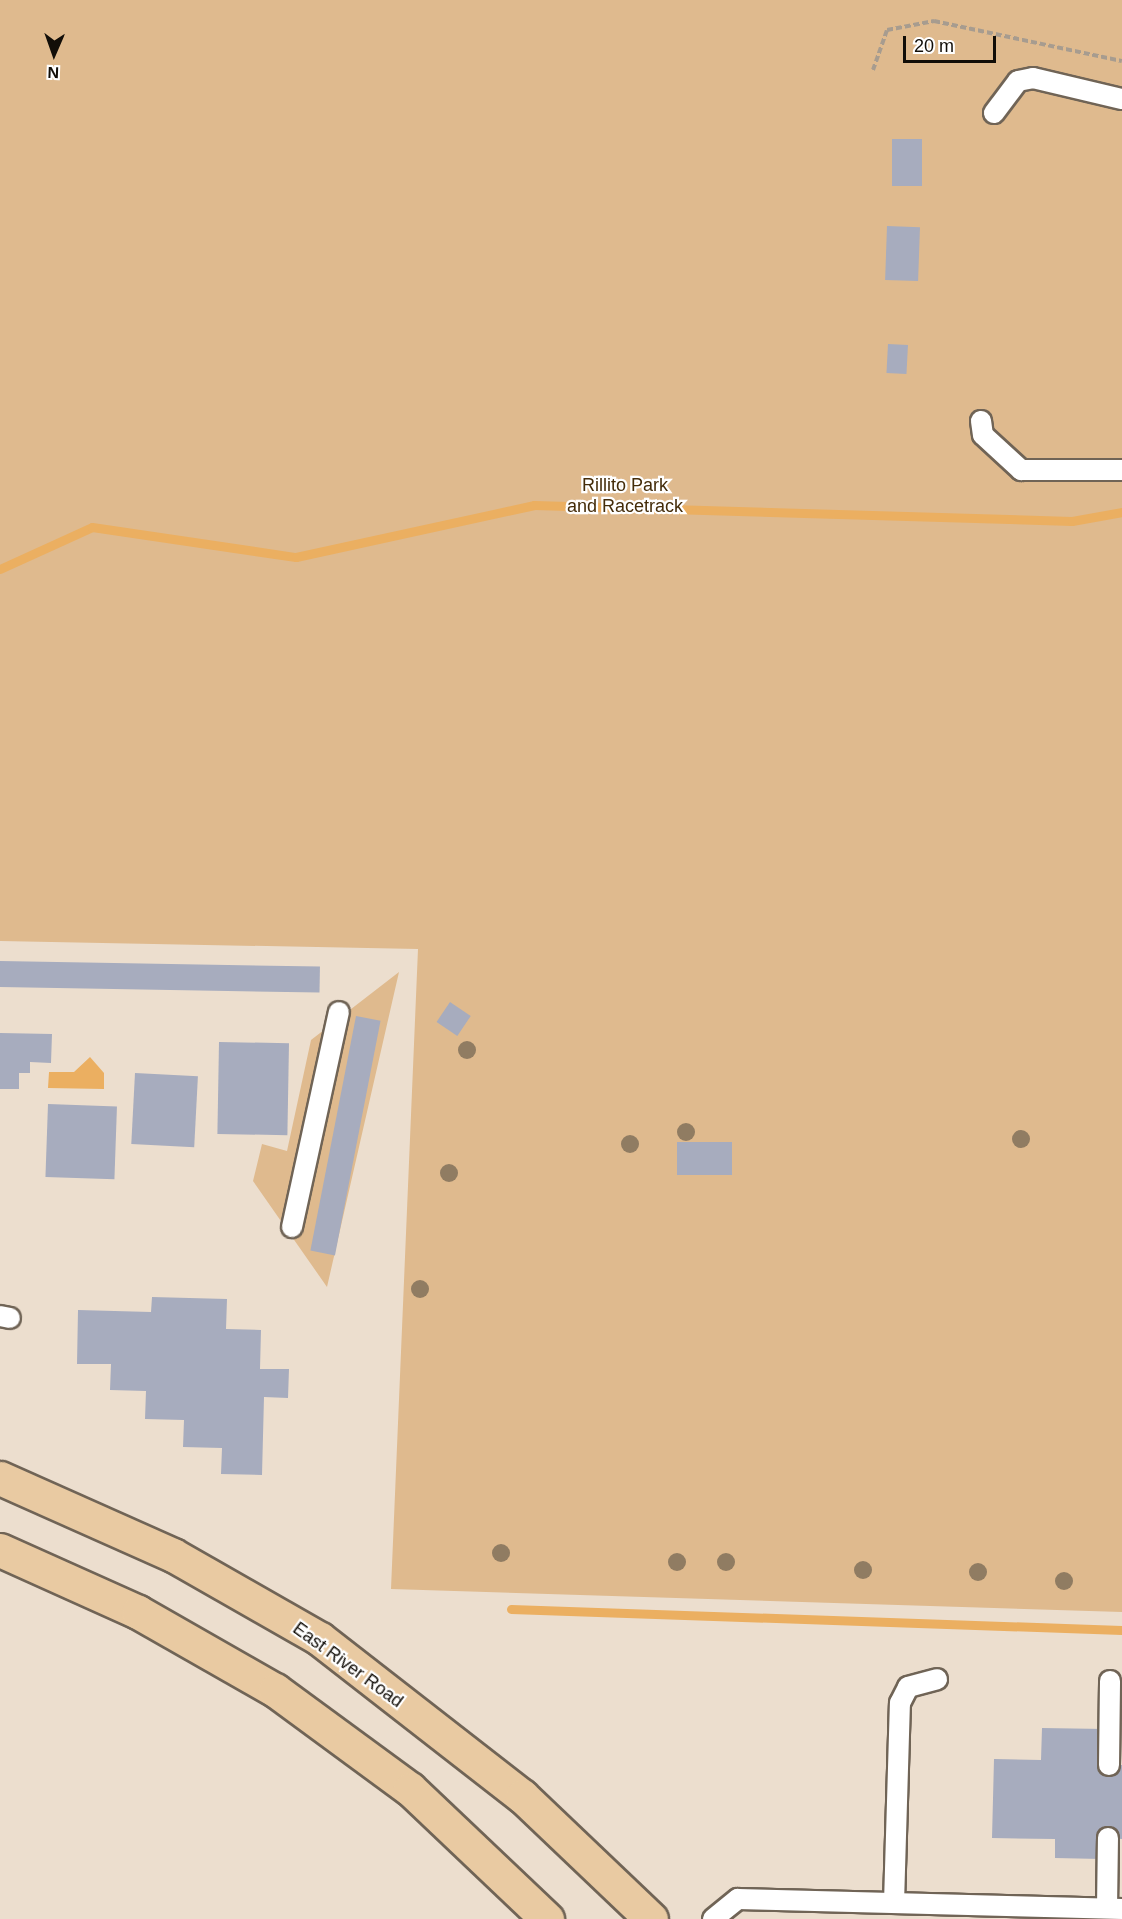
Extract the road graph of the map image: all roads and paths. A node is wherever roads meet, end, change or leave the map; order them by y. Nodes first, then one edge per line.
1 (1122, 61) edge
2 (873, 70) dead end
3 (1122, 99) edge
4 (994, 113) dead end
5 (981, 422) dead end
6 (1122, 470) edge
7 (339, 1012) dead end
8 (292, 1227) dead end
9 (0, 1478) edge
10 (0, 1550) edge
11 (937, 1679) dead end
12 (1109, 1681) edge
13 (1109, 1765) dead end
14 (1108, 1838) dead end
15 (894, 1903) junction
16 (1115, 1908) edge
17 (547, 1919) edge
18 (651, 1919) edge
19 (713, 1919) edge

1 - 2 path
3 - 4 lane
5 - 6 lane
7 - 8 lane
9 - 18 main road, East River Road
10 - 17 main road
11 - 15 lane
12 - 13 lane
14 - 16 lane
15 - 16 lane
15 - 19 lane

